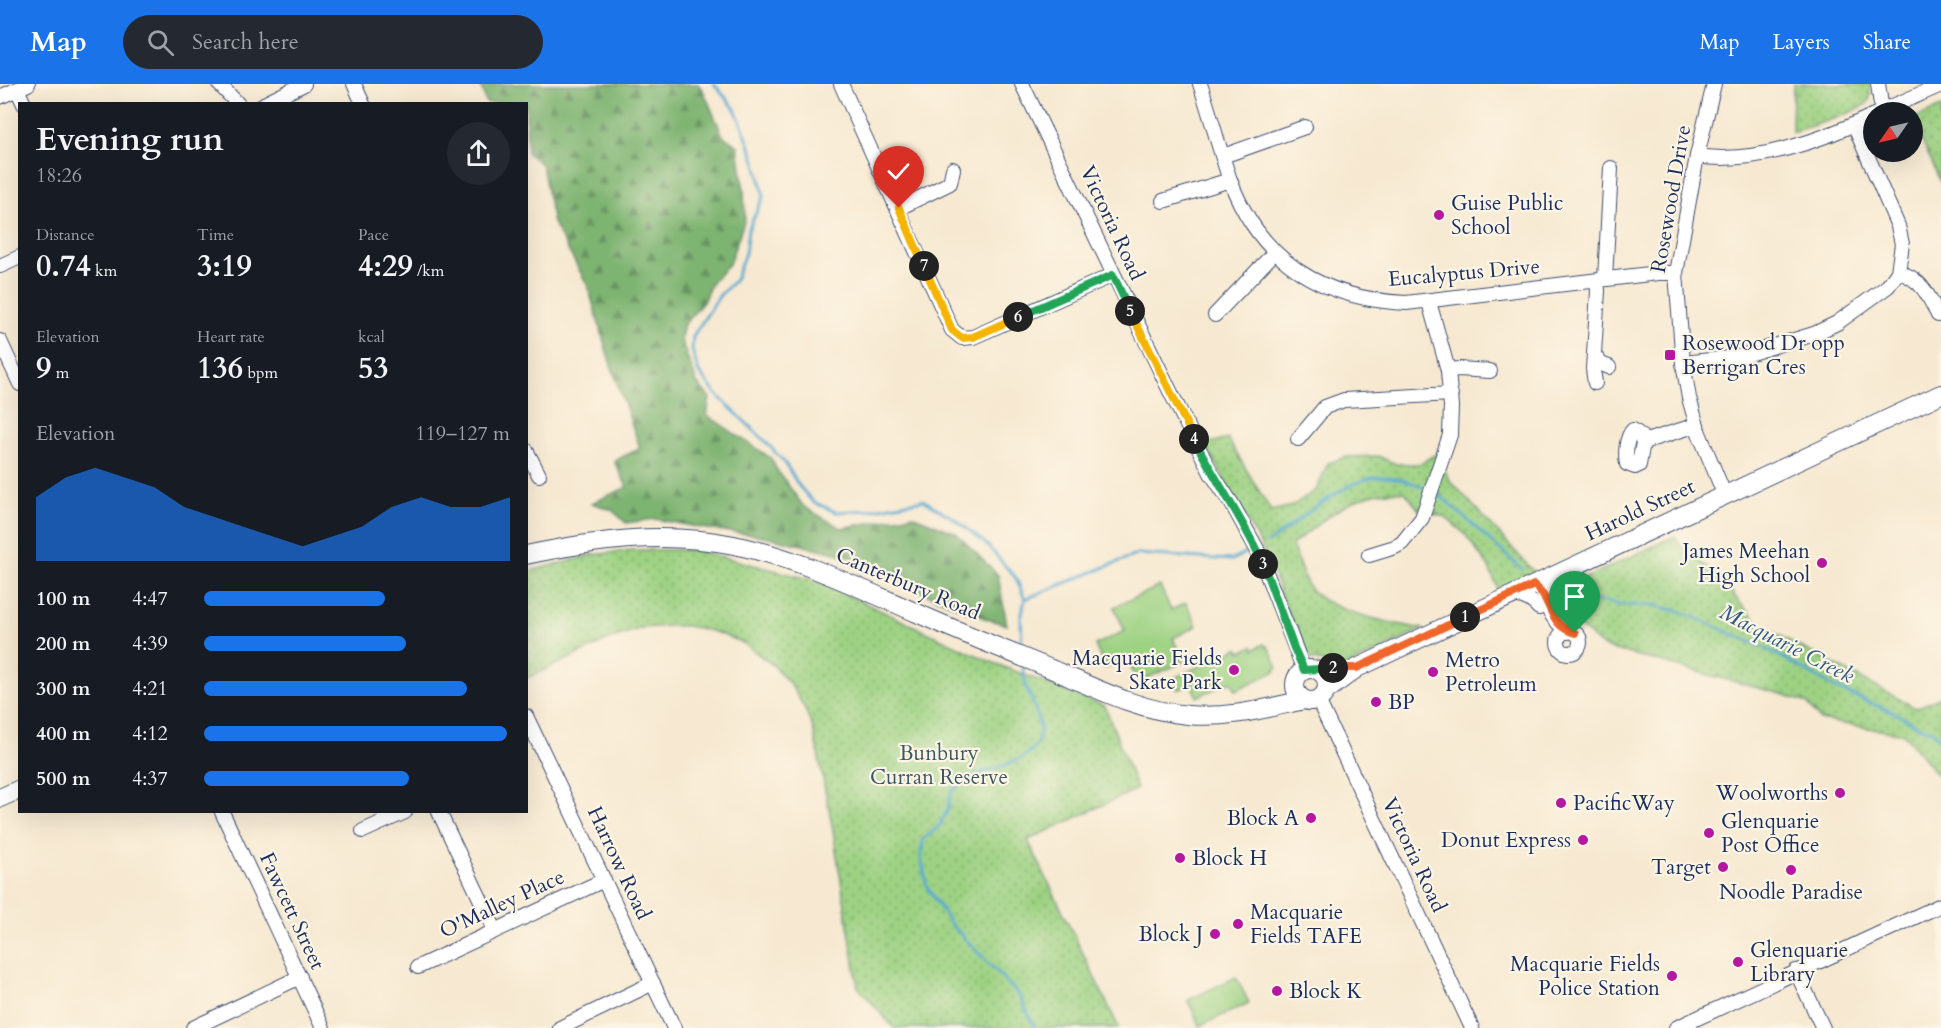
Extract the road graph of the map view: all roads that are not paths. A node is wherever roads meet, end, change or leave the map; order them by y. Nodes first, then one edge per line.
1 (219, 84) edge
2 (304, 84) edge
3 (354, 84) edge
4 (841, 84) edge
5 (1022, 84) edge
6 (1200, 84) edge
7 (1714, 84) edge
8 (1878, 84) edge
9 (1941, 84) edge
10 (23, 87) edge
11 (0, 98) edge
12 (24, 102) edge
13 (236, 102) edge
14 (268, 102) edge
15 (362, 102) edge
16 (1878, 102) edge
17 (1902, 102) edge
18 (1863, 120) edge
19 (1854, 124) junction
20 (1305, 127) dead end
21 (1223, 156) junction
22 (1697, 156) junction
23 (1611, 168) dead end
24 (952, 169) dead end
25 (1230, 180) junction
26 (1163, 201) dead end
27 (899, 208) junction
28 (1275, 252) junction
29 (18, 258) edge
30 (0, 266) edge
31 (1898, 272) junction
32 (1676, 273) junction
33 (1113, 275) junction
34 (1601, 280) junction
35 (1429, 302) junction
36 (1215, 315) dead end
37 (1938, 315) dead end
38 (0, 341) edge
39 (1594, 355) junction
40 (1683, 363) junction
41 (1610, 367) dead end
42 (1448, 370) junction
43 (1490, 371) dead end
44 (18, 380) edge
45 (1595, 383) dead end
46 (1450, 394) junction
47 (1941, 394) edge
48 (1697, 425) junction
49 (1298, 439) dead end
50 (1642, 442) dead end
51 (528, 454) edge
52 (539, 475) dead end
53 (1725, 495) junction
54 (528, 555) edge
55 (1369, 555) dead end
56 (1539, 596) junction
57 (1568, 632) junction
58 (1558, 643) junction
59 (1357, 668) junction
60 (1306, 673) junction
61 (1316, 697) junction
62 (1263, 708) junction
63 (528, 720) edge
64 (18, 790) edge
65 (0, 798) edge
66 (222, 813) edge
67 (403, 813) edge
68 (439, 813) edge
69 (363, 831) dead end
70 (604, 880) junction
71 (1941, 905) edge
72 (495, 930) junction
73 (418, 967) dead end
74 (1796, 971) junction
75 (300, 977) junction
76 (654, 983) junction
77 (193, 1028) edge
78 (323, 1028) edge
79 (560, 1028) edge
80 (674, 1028) edge
81 (1472, 1028) edge
82 (1676, 1028) edge
83 (1823, 1028) edge

1 - 13 street
2 - 14 street
3 - 15 street
4 - 27 street
5 - 33 street, Victoria Road
6 - 21 street, Eucalyptus Drive
7 - 22 street, Rosewood Drive
8 - 16 street
9 - 17 street
10 - 11 street
10 - 12 street
18 - 19 street
19 - 22 street
19 - 31 street
20 - 21 street
21 - 25 street, Eucalyptus Drive
22 - 32 street, Rosewood Drive
23 - 34 street
24 - 27 street
25 - 26 street
25 - 28 street, Eucalyptus Drive
27 - 33 street
28 - 35 street, Eucalyptus Drive
28 - 36 street
29 - 30 street
31 - 37 street
31 - 40 street
32 - 34 street, Eucalyptus Drive
32 - 40 street, Rosewood Drive
33 - 60 street, Victoria Road
34 - 35 street, Eucalyptus Drive
34 - 39 street
35 - 42 street
38 - 44 street
39 - 41 street
39 - 45 street
40 - 48 street, Rosewood Drive
42 - 43 street
42 - 46 street
46 - 49 street
46 - 55 street
47 - 53 main road, Harold Street
48 - 50 street
48 - 53 street, Rosewood Drive
51 - 52 street
53 - 56 main road, Harold Street
54 - 62 main road, Canterbury Road
56 - 57 street
56 - 58 street
56 - 59 main road, Harold Street
57 - 58 street
57 - 58 street
59 - 60 main road, Harold Street
59 - 61 main road, Harold Street
60 - 61 main road
60 - 61 main road
60 - 62 main road, Canterbury Road
61 - 62 main road, Canterbury Road
61 - 81 street, Victoria Road
63 - 70 street, Harrow Road
64 - 65 main road
66 - 75 street, Fawcett Street
67 - 69 street
68 - 72 street
70 - 72 street, O'Malley Place
70 - 76 street, Harrow Road
71 - 74 street
72 - 73 street, O'Malley Place
74 - 82 street
74 - 83 street
75 - 77 street
75 - 78 street, Fawcett Street
76 - 79 street
76 - 80 street, Harrow Road

